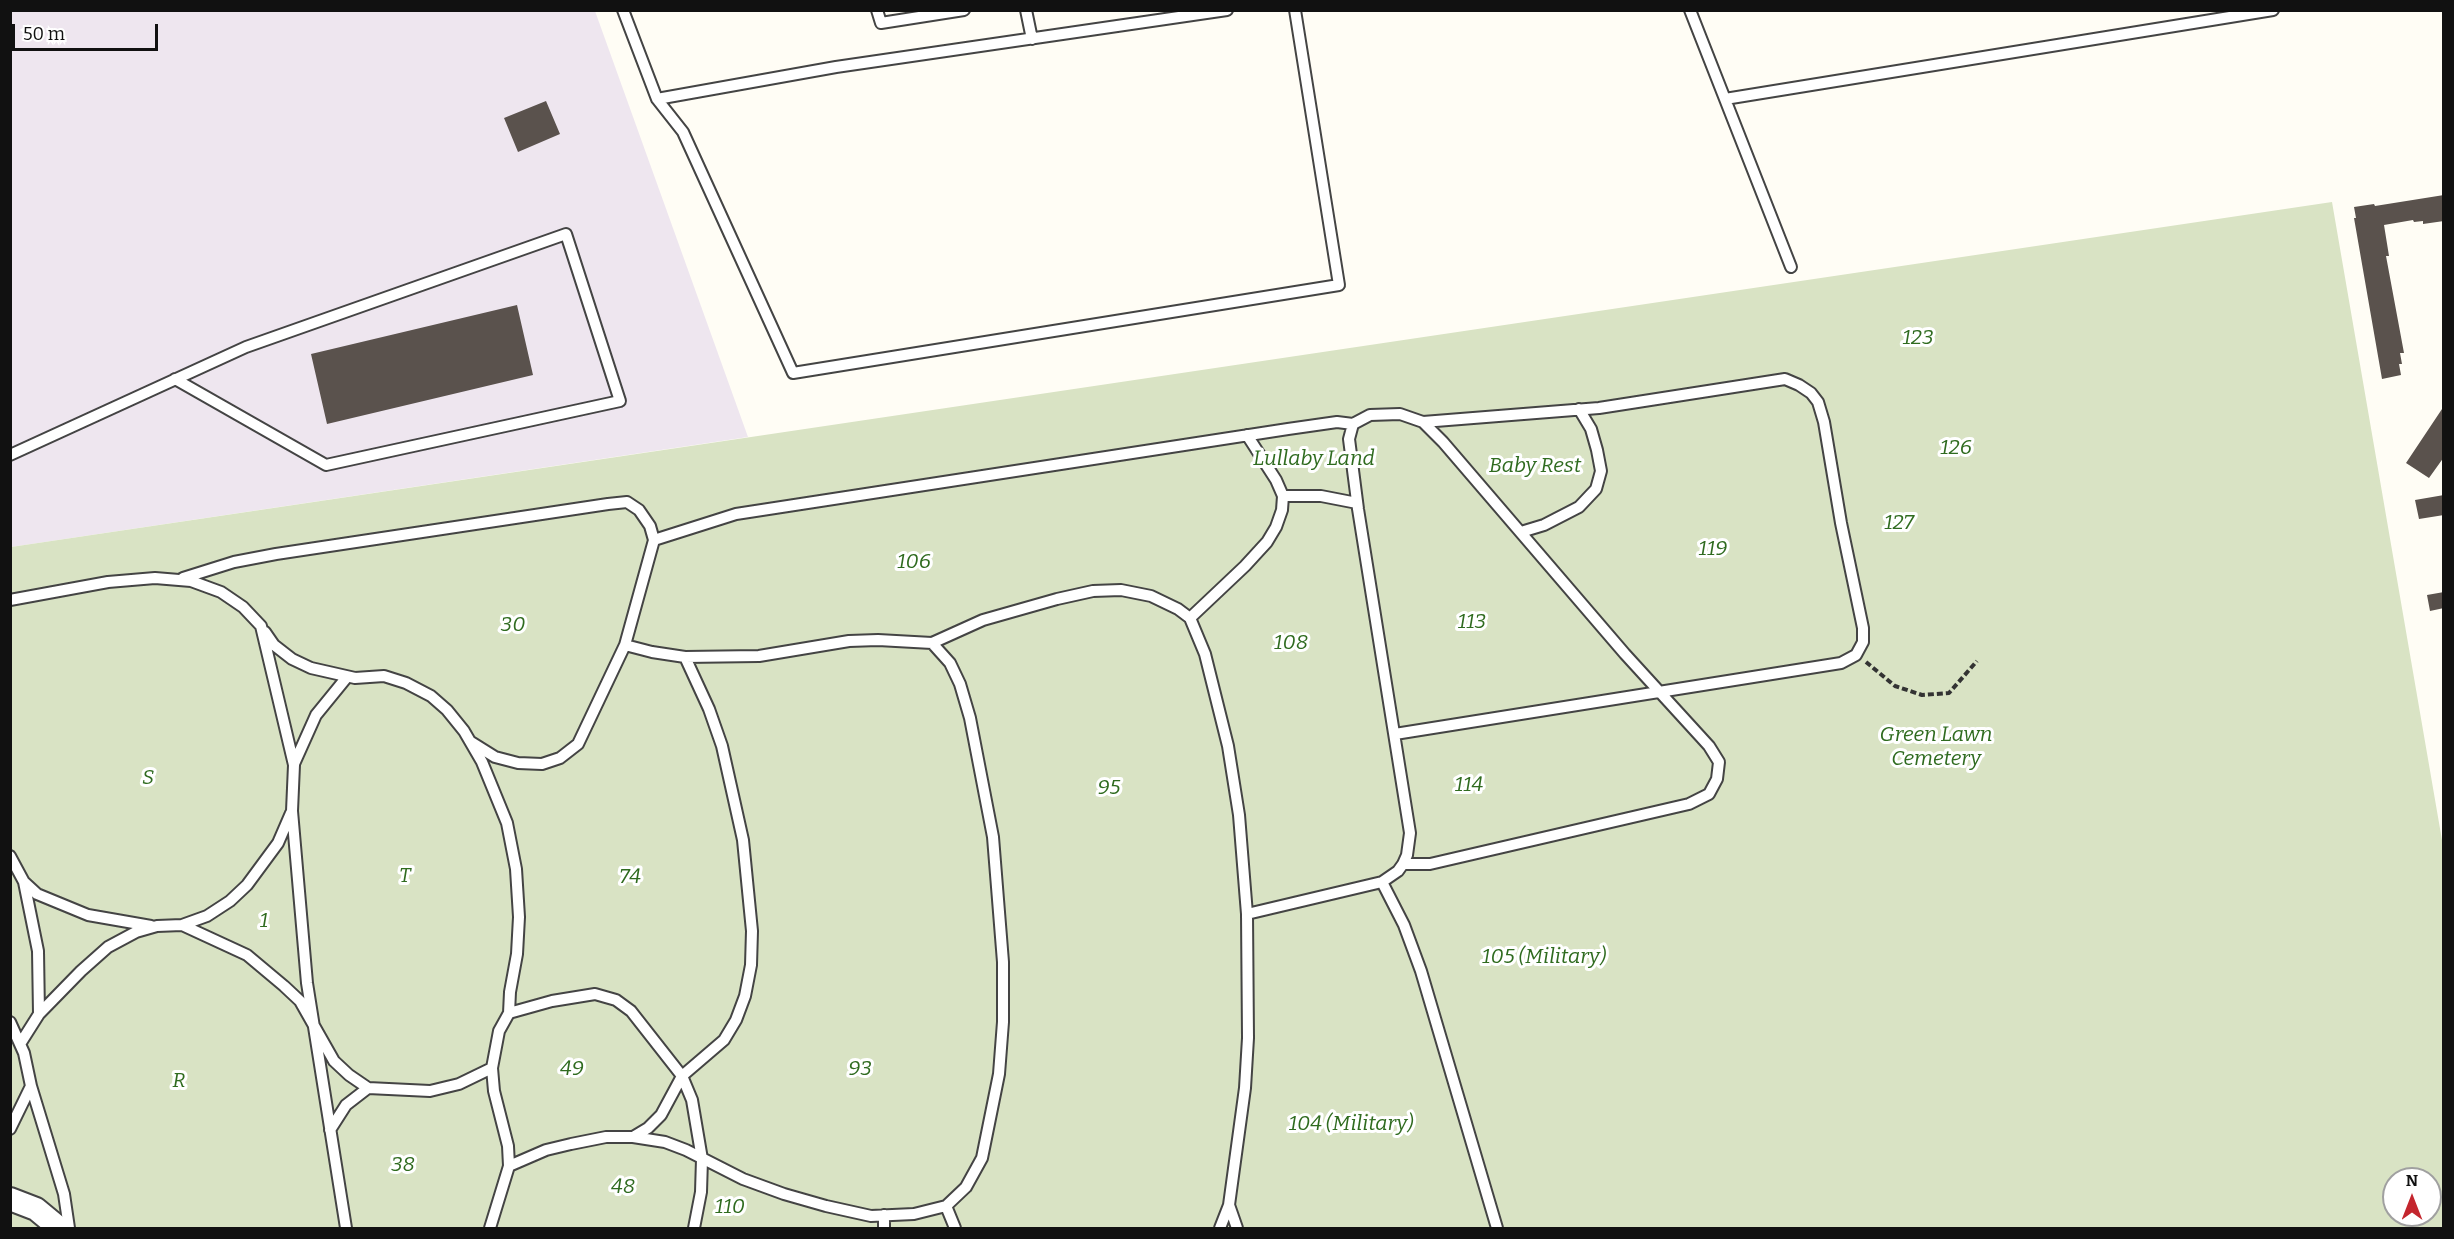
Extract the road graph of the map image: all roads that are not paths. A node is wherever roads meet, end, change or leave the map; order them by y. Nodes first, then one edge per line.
1 (623, 10) edge
2 (877, 10) edge
3 (964, 10) edge
4 (1026, 10) edge
5 (1227, 10) edge
6 (1295, 10) edge
7 (1690, 10) edge
8 (2273, 10) edge
9 (1032, 39) junction
10 (657, 99) junction
11 (1725, 99) junction
12 (1791, 267) dead end
13 (175, 380) junction
14 (1579, 409) junction
15 (1423, 422) junction
16 (1353, 424) junction
17 (1247, 435) junction
18 (10, 455) edge
19 (1282, 496) junction
20 (1357, 503) junction
21 (1521, 532) junction
22 (654, 540) junction
23 (177, 580) junction
24 (10, 600) edge
25 (1190, 618) junction
26 (261, 626) junction
27 (932, 643) junction
28 (625, 645) junction
29 (685, 657) junction
30 (347, 677) junction
31 (1660, 693) junction
32 (1395, 734) junction
33 (471, 742) junction
34 (294, 765) junction
35 (292, 811) junction
36 (10, 856) edge
37 (1403, 864) junction
38 (24, 882) junction
39 (1382, 882) junction
40 (1247, 914) junction
41 (182, 925) junction
42 (157, 926) junction
43 (509, 1013) junction
44 (39, 1014) junction
45 (10, 1022) edge
46 (314, 1027) junction
47 (20, 1044) junction
48 (492, 1068) junction
49 (682, 1076) junction
50 (31, 1086) junction
51 (368, 1088) junction
52 (10, 1129) edge
53 (330, 1130) junction
54 (633, 1137) junction
55 (702, 1159) junction
56 (510, 1166) junction
57 (10, 1199) edge
58 (1228, 1205) junction
59 (946, 1206) junction
60 (884, 1215) junction
61 (59, 1228) edge
62 (69, 1228) edge
63 (346, 1228) edge
64 (490, 1228) edge
65 (694, 1228) edge
66 (884, 1228) edge
67 (955, 1228) edge
68 (1220, 1228) edge
69 (1237, 1228) edge
70 (1497, 1228) edge

1 - 10 lane
2 - 3 lane
4 - 9 lane
5 - 9 lane
6 - 10 lane
7 - 11 lane
8 - 11 lane
9 - 10 lane
11 - 12 lane
13 - 13 lane
13 - 18 lane
14 - 15 lane
14 - 21 lane
14 - 31 lane
15 - 16 lane
15 - 21 lane
16 - 17 lane
16 - 20 lane
17 - 19 lane
17 - 22 lane
19 - 20 lane
19 - 25 lane
20 - 32 lane
21 - 31 lane
22 - 23 lane
22 - 28 lane
23 - 24 lane
23 - 26 lane
25 - 27 lane
25 - 40 lane
26 - 30 lane
26 - 34 lane
27 - 29 lane
27 - 59 lane
28 - 29 lane
28 - 33 lane
29 - 49 lane
30 - 33 lane
30 - 34 lane
31 - 32 lane
31 - 37 lane
32 - 37 lane
33 - 43 lane
34 - 35 lane
35 - 41 lane
35 - 46 lane
36 - 38 lane
37 - 39 lane
38 - 42 lane
38 - 44 lane
39 - 40 lane
39 - 70 lane
40 - 58 lane
41 - 42 lane
41 - 46 lane
42 - 44 lane
43 - 48 lane
43 - 49 lane
44 - 47 lane
45 - 47 lane
46 - 51 lane
46 - 53 lane
47 - 50 lane
48 - 51 lane
48 - 56 lane
49 - 54 lane
49 - 55 lane
50 - 52 lane
50 - 62 lane
51 - 53 lane
53 - 63 lane
54 - 55 lane
54 - 56 lane
55 - 60 lane
55 - 65 lane
56 - 64 lane
57 - 61 street
58 - 68 lane
58 - 69 lane
59 - 60 lane
59 - 67 lane
60 - 66 lane

